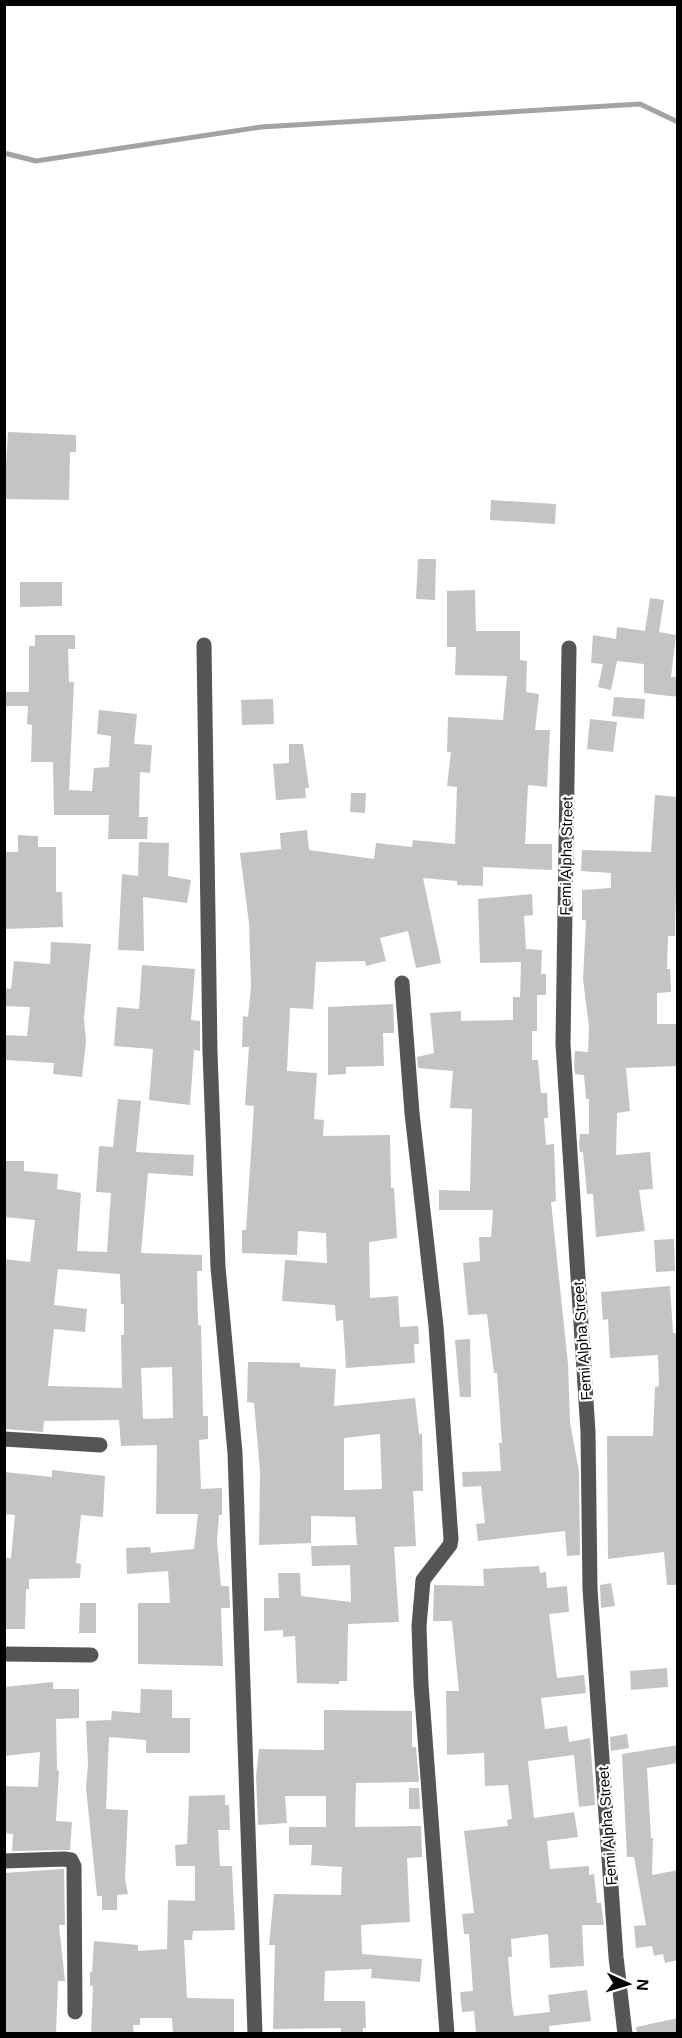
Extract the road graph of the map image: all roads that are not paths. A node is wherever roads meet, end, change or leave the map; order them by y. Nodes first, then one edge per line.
1 (204, 645) dead end
2 (569, 648) dead end
3 (402, 983) dead end
4 (4, 1439) edge
5 (100, 1445) dead end
6 (4, 1654) edge
7 (91, 1655) dead end
8 (4, 1861) edge
9 (75, 2012) dead end
10 (255, 2034) edge
11 (447, 2034) edge
12 (625, 2034) edge

1 - 10 street
2 - 12 street, Femi Alpha Street
3 - 11 street
4 - 5 street
6 - 7 street
8 - 9 street

